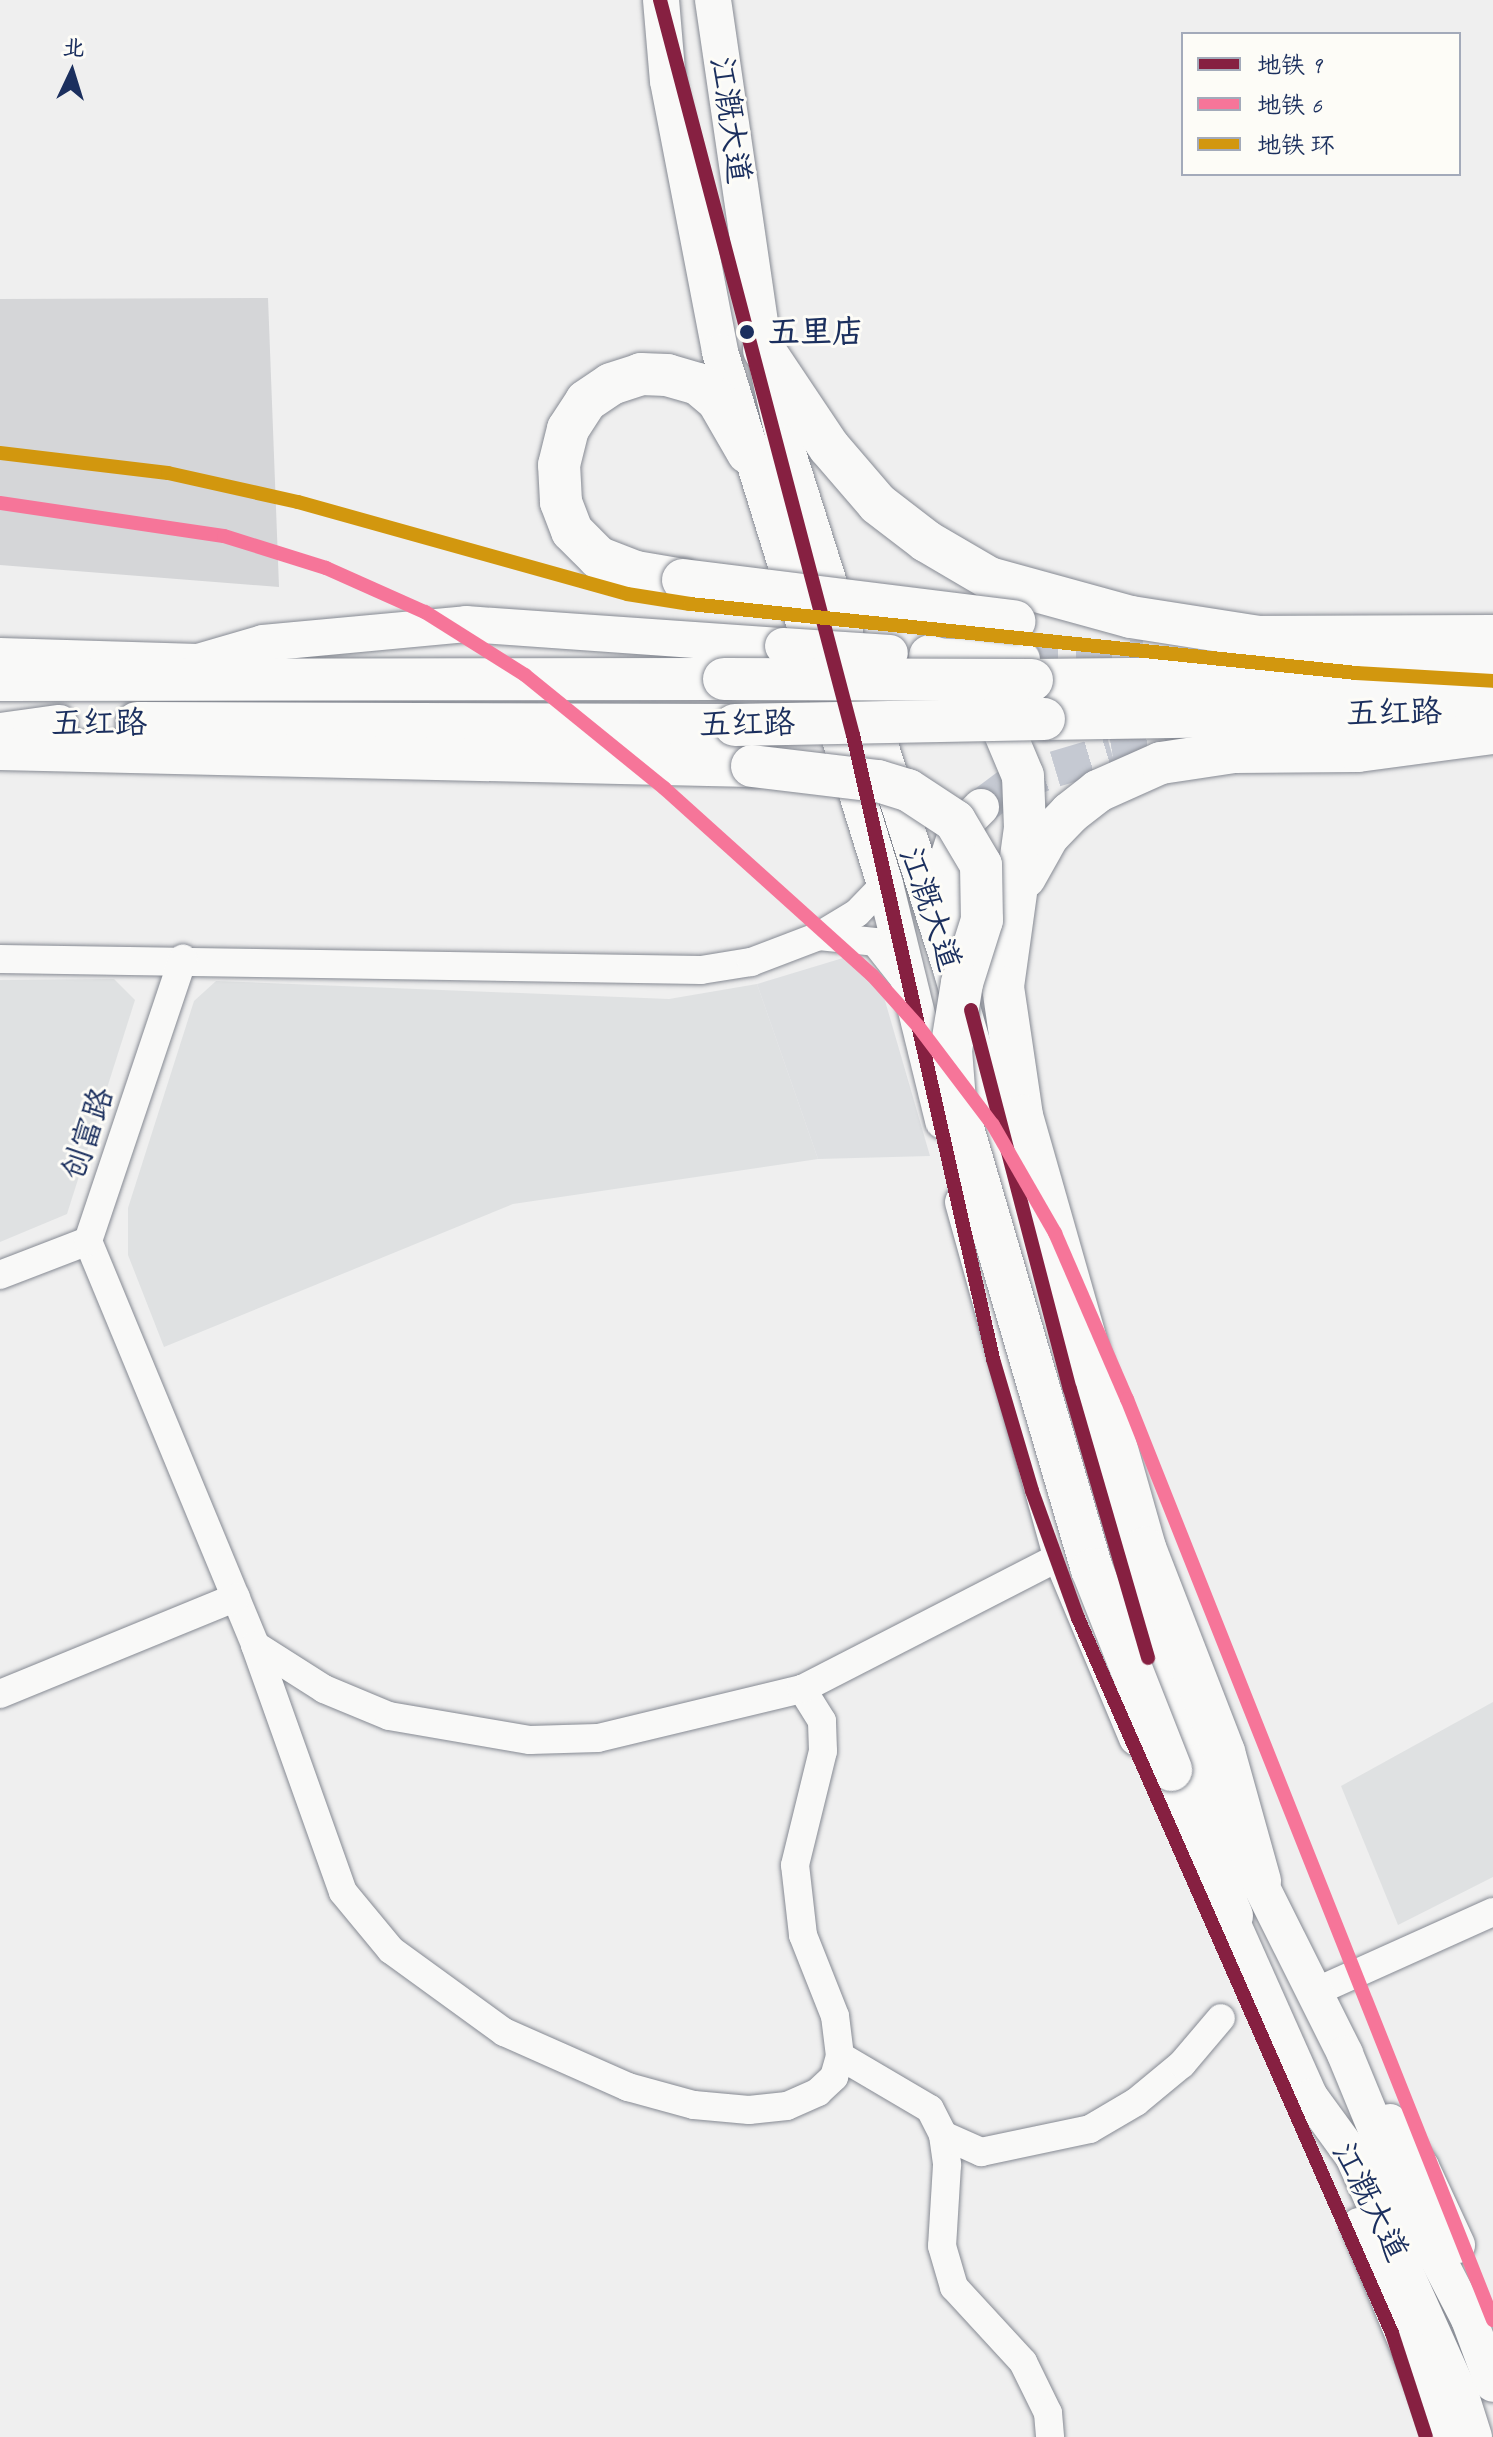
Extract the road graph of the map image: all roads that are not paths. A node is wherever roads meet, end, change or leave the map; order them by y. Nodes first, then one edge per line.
1 (661, 0) edge
2 (713, 0) edge
3 (764, 350) junction
4 (748, 453) junction
5 (1493, 636) edge
6 (1265, 638) junction
7 (1023, 653) junction
8 (910, 654) junction
9 (0, 656) edge
10 (198, 662) junction
11 (1493, 675) edge
12 (13, 677) edge
13 (1493, 712) edge
14 (0, 722) edge
15 (59, 723) junction
16 (0, 731) edge
17 (1493, 733) edge
18 (0, 749) edge
19 (217, 753) junction
20 (981, 807) tunnel mouth
21 (885, 884) junction
22 (1010, 923) junction
23 (819, 936) junction
24 (946, 957) junction
25 (0, 959) edge
26 (183, 959) junction
27 (913, 994) junction
28 (88, 1241) junction
29 (0, 1275) edge
30 (1061, 1556) junction
31 (236, 1597) junction
32 (255, 1645) junction
33 (802, 1689) junction
34 (0, 1694) edge
35 (1260, 1881) junction
36 (1493, 1912) edge
37 (1232, 1916) junction
38 (1315, 1992) junction
39 (1221, 2018) dead end
40 (840, 2056) junction
41 (1310, 2097) junction
42 (943, 2135) junction
43 (1481, 2321) edge
44 (1477, 2390) edge
45 (1050, 2437) edge
46 (1445, 2437) edge
47 (1474, 2437) edge

1 - 4 main road, 江溉大道
2 - 3 main road, 江溉大道
3 - 6 highway
3 - 24 main road, 江溉大道
4 - 7 highway, bridge
4 - 21 main road, 江溉大道
5 - 6 highway
6 - 7 highway
7 - 8 main road
7 - 11 highway, 五红路
7 - 12 highway, 五红路, bridge
8 - 10 main road, bridge
8 - 22 highway
9 - 10 main road
10 - 12 highway
13 - 15 highway, 五红路, bridge
14 - 15 highway, 五红路
15 - 16 main road
15 - 19 highway
17 - 22 highway
18 - 19 highway
19 - 37 highway, bridge
20 - 24 main road
21 - 23 street
21 - 27 main road, 江溉大道
22 - 35 highway
23 - 26 street
23 - 27 street
24 - 35 main road, 江溉大道
25 - 26 street
26 - 28 street, 创富路
27 - 30 main road, 江溉大道
28 - 29 street
28 - 31 street
30 - 33 street
30 - 37 main road, 江溉大道
31 - 32 street
31 - 34 street
32 - 33 street
32 - 40 street
33 - 40 street
35 - 38 main road, 江溉大道
36 - 38 street
37 - 41 main road, 江溉大道
38 - 43 main road, 江溉大道
39 - 42 street
40 - 42 street
41 - 44 main road, 江溉大道
41 - 46 main road
42 - 45 street
43 - 44 main road, 江溉大道
44 - 47 main road

